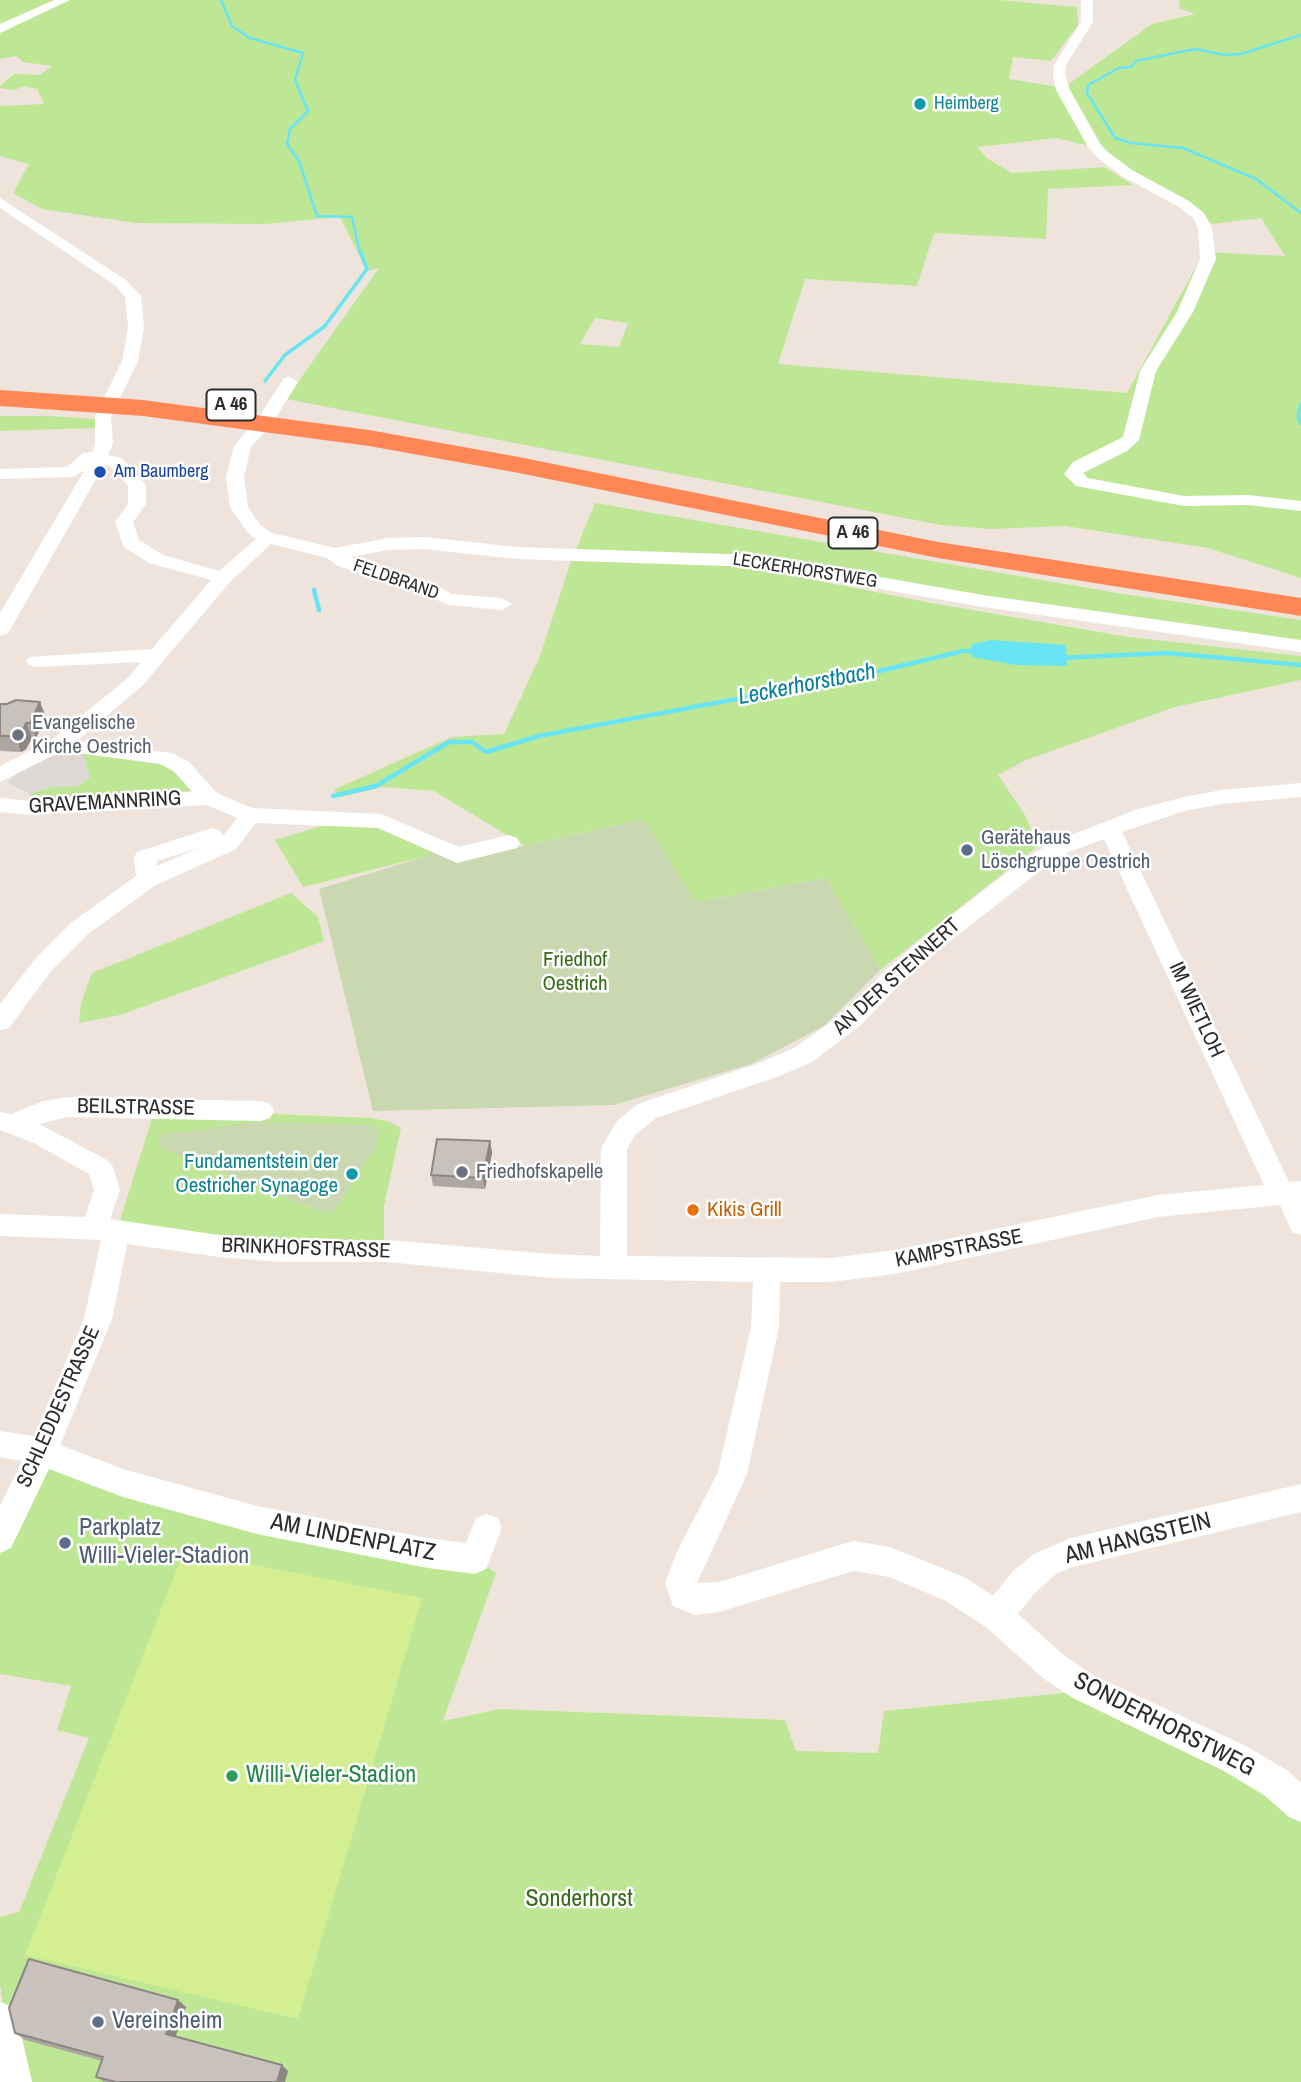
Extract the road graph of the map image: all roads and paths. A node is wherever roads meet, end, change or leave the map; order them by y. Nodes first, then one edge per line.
1 (64, 0) edge
2 (1087, 0) edge
3 (0, 29) edge
4 (0, 202) edge
5 (290, 382) dead end
6 (0, 387) edge
7 (77, 397) junction
8 (0, 398) edge
9 (0, 406) edge
10 (375, 432) junction
11 (98, 457) junction
12 (0, 474) edge
13 (1301, 506) edge
14 (882, 524) junction
15 (1017, 537) dead end
16 (267, 538) junction
17 (334, 554) junction
18 (223, 578) junction
19 (1269, 579) dead end
20 (1301, 589) edge
21 (502, 604) dead end
22 (1301, 607) edge
23 (0, 629) edge
24 (1301, 646) edge
25 (156, 655) junction
26 (36, 661) dead end
27 (61, 743) junction
28 (0, 775) edge
29 (1301, 790) edge
30 (209, 798) junction
31 (0, 805) edge
32 (249, 814) junction
33 (1110, 827) junction
34 (509, 843) dead end
35 (0, 1021) edge
36 (261, 1111) dead end
37 (7, 1122) edge
38 (1290, 1193) edge
39 (1301, 1224) edge
40 (0, 1225) edge
41 (105, 1229) junction
42 (613, 1268) junction
43 (767, 1271) junction
44 (0, 1444) edge
45 (41, 1451) junction
46 (1301, 1498) edge
47 (487, 1528) dead end
48 (0, 1538) edge
49 (996, 1616) junction
50 (1301, 1805) edge
51 (0, 2020) edge
52 (13, 2082) edge

1 - 3 street
2 - 13 street
4 - 11 street
5 - 16 street
6 - 7 highway, A 46
7 - 8 highway, A 46
7 - 9 highway
7 - 10 highway, A 46
10 - 14 highway, A 46
10 - 22 highway, A 46
11 - 12 street
11 - 18 street
11 - 23 street
14 - 15 highway
14 - 20 highway, A 46
16 - 17 street, LECKERHORSTWEG
16 - 18 street
17 - 21 street, FELDBRAND
17 - 24 street, LECKERHORSTWEG
18 - 25 street
19 - 20 highway
25 - 26 street
25 - 27 street
27 - 28 street
27 - 30 street, GRAVEMANNRING
29 - 33 street, AN DER STENNERT
30 - 31 street, GRAVEMANNRING
30 - 32 street, GRAVEMANNRING
32 - 34 street
32 - 35 street
33 - 38 street, IM WIETLOH
33 - 42 street, AN DER STENNERT
36 - 37 street, BEILSTRASSE
37 - 41 street, BEILSTRASSE
38 - 39 street
38 - 43 street, KAMPSTRASSE
40 - 41 street, BRINKHOFSTRASSE
41 - 42 street, BRINKHOFSTRASSE
41 - 45 street, SCHLEDDESTRASSE
42 - 43 street, KAMPSTRASSE
43 - 49 street, SONDERHORSTWEG
44 - 45 street
45 - 47 street, AM LINDENPLATZ
45 - 48 street, SCHLEDDESTRASSE
46 - 49 street, AM HANGSTEIN
49 - 50 street, SONDERHORSTWEG
51 - 52 street

